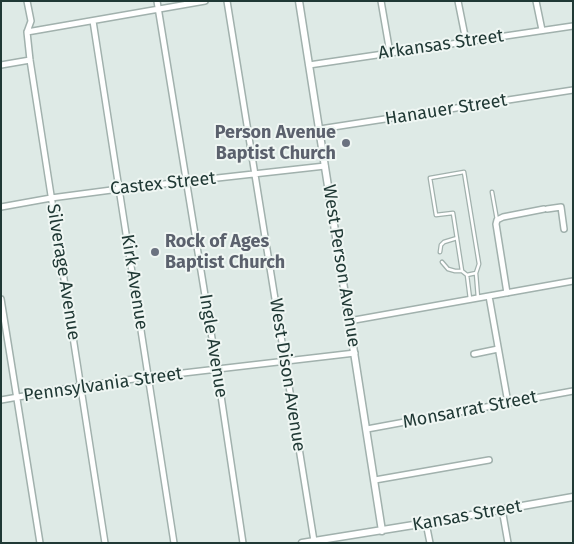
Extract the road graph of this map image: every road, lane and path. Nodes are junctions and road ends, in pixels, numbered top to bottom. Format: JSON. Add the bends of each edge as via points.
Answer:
{"nodes":[{"id":1,"x":27,"y":1,"type":"edge"},
{"id":2,"x":157,"y":1,"type":"edge"},
{"id":3,"x":204,"y":1,"type":"edge"},
{"id":4,"x":227,"y":1,"type":"edge"},
{"id":5,"x":299,"y":1,"type":"edge"},
{"id":6,"x":381,"y":1,"type":"edge"},
{"id":7,"x":458,"y":1,"type":"edge"},
{"id":8,"x":536,"y":1,"type":"edge"},
{"id":9,"x":158,"y":9,"type":"junction"},
{"id":10,"x":93,"y":21,"type":"junction"},
{"id":11,"x":573,"y":26,"type":"edge"},
{"id":12,"x":542,"y":30,"type":"junction"},
{"id":13,"x":28,"y":32,"type":"junction"},
{"id":14,"x":466,"y":41,"type":"junction"},
{"id":15,"x":390,"y":52,"type":"junction"},
{"id":16,"x":30,"y":60,"type":"junction"},
{"id":17,"x":1,"y":65,"type":"edge"},
{"id":18,"x":308,"y":65,"type":"junction"},
{"id":19,"x":573,"y":90,"type":"edge"},
{"id":20,"x":320,"y":129,"type":"junction"},
{"id":21,"x":325,"y":166,"type":"junction"},
{"id":22,"x":255,"y":174,"type":"junction"},
{"id":23,"x":187,"y":181,"type":"junction"},
{"id":24,"x":119,"y":189,"type":"junction"},
{"id":25,"x":492,"y":192,"type":"dead end"},
{"id":26,"x":51,"y":198,"type":"junction"},
{"id":27,"x":1,"y":207,"type":"edge"},
{"id":28,"x":497,"y":220,"type":"junction"},
{"id":29,"x":564,"y":229,"type":"dead end"},
{"id":30,"x":457,"y":238,"type":"junction"},
{"id":31,"x":440,"y":252,"type":"dead end"},
{"id":32,"x":442,"y":262,"type":"dead end"},
{"id":33,"x":462,"y":271,"type":"junction"},
{"id":34,"x":476,"y":273,"type":"junction"},
{"id":35,"x":467,"y":275,"type":"junction"},
{"id":36,"x":573,"y":281,"type":"edge"},
{"id":37,"x":507,"y":293,"type":"junction"},
{"id":38,"x":489,"y":296,"type":"junction"},
{"id":39,"x":478,"y":298,"type":"junction"},
{"id":40,"x":1,"y":299,"type":"edge"},
{"id":41,"x":470,"y":299,"type":"junction"},
{"id":42,"x":350,"y":321,"type":"junction"},
{"id":43,"x":498,"y":349,"type":"junction"},
{"id":44,"x":355,"y":353,"type":"junction"},
{"id":45,"x":474,"y":354,"type":"dead end"},
{"id":46,"x":285,"y":362,"type":"junction"},
{"id":47,"x":217,"y":369,"type":"junction"},
{"id":48,"x":149,"y":377,"type":"junction"},
{"id":49,"x":81,"y":386,"type":"junction"},
{"id":50,"x":573,"y":391,"type":"edge"},
{"id":51,"x":17,"y":397,"type":"junction"},
{"id":52,"x":1,"y":400,"type":"edge"},
{"id":53,"x":508,"y":403,"type":"junction"},
{"id":54,"x":367,"y":429,"type":"junction"},
{"id":55,"x":489,"y":460,"type":"dead end"},
{"id":56,"x":375,"y":480,"type":"junction"},
{"id":57,"x":573,"y":497,"type":"edge"},
{"id":58,"x":502,"y":509,"type":"junction"},
{"id":59,"x":426,"y":523,"type":"junction"},
{"id":60,"x":382,"y":531,"type":"junction"},
{"id":61,"x":314,"y":541,"type":"junction"},
{"id":62,"x":40,"y":543,"type":"edge"},
{"id":63,"x":105,"y":543,"type":"edge"},
{"id":64,"x":174,"y":543,"type":"edge"},
{"id":65,"x":243,"y":543,"type":"edge"},
{"id":66,"x":302,"y":543,"type":"edge"},
{"id":67,"x":430,"y":543,"type":"edge"},
{"id":68,"x":508,"y":543,"type":"edge"}],
"edges":[{"from":1,"to":13,"type":"street","name":"Silverage Avenue","via":[[31,21]]},
{"from":2,"to":9,"type":"street","name":"Ingle Avenue"},
{"from":3,"to":9,"type":"street"},
{"from":4,"to":22,"type":"street","name":"West Dison Avenue"},
{"from":5,"to":18,"type":"street","name":"West Person Avenue"},
{"from":6,"to":15,"type":"street"},
{"from":7,"to":14,"type":"street"},
{"from":8,"to":12,"type":"street"},
{"from":9,"to":10,"type":"street"},
{"from":9,"to":23,"type":"street","name":"Ingle Avenue"},
{"from":10,"to":13,"type":"street"},
{"from":10,"to":24,"type":"street","name":"Kirk Avenue"},
{"from":11,"to":12,"type":"street","name":"Arkansas Street"},
{"from":12,"to":14,"type":"street","name":"Arkansas Street"},
{"from":13,"to":16,"type":"street","name":"Silverage Avenue"},
{"from":14,"to":15,"type":"street","name":"Arkansas Street"},
{"from":15,"to":18,"type":"street","name":"Arkansas Street"},
{"from":16,"to":17,"type":"street"},
{"from":16,"to":26,"type":"street","name":"Silverage Avenue"},
{"from":18,"to":20,"type":"street","name":"West Person Avenue"},
{"from":19,"to":20,"type":"street","name":"Hanauer Street"},
{"from":20,"to":21,"type":"street","name":"West Person Avenue"},
{"from":21,"to":22,"type":"street","name":"Castex Street"},
{"from":21,"to":42,"type":"street","name":"West Person Avenue"},
{"from":22,"to":23,"type":"street","name":"Castex Street"},
{"from":22,"to":46,"type":"street","name":"West Dison Avenue"},
{"from":23,"to":24,"type":"street","name":"Castex Street"},
{"from":23,"to":47,"type":"street","name":"Ingle Avenue"},
{"from":24,"to":26,"type":"street","name":"Castex Street"},
{"from":24,"to":48,"type":"street","name":"Kirk Avenue"},
{"from":25,"to":28,"type":"lane"},
{"from":26,"to":27,"type":"street","name":"Castex Street"},
{"from":26,"to":49,"type":"street","name":"Silverage Avenue"},
{"from":28,"to":29,"type":"street","via":[[561,206]]},
{"from":28,"to":37,"type":"street"},
{"from":30,"to":31,"type":"lane","via":[[444,242]]},
{"from":30,"to":33,"type":"lane"},
{"from":30,"to":34,"type":"lane","via":[[453,213],[436,215],[430,178],[464,172],[479,264]]},
{"from":32,"to":33,"type":"lane","via":[[448,269]]},
{"from":33,"to":35,"type":"lane"},
{"from":34,"to":35,"type":"lane"},
{"from":34,"to":39,"type":"lane"},
{"from":35,"to":41,"type":"lane"},
{"from":36,"to":37,"type":"street"},
{"from":37,"to":38,"type":"street"},
{"from":38,"to":39,"type":"street"},
{"from":38,"to":43,"type":"street"},
{"from":39,"to":41,"type":"street"},
{"from":40,"to":51,"type":"street"},
{"from":41,"to":42,"type":"street"},
{"from":42,"to":44,"type":"street","name":"West Person Avenue"},
{"from":43,"to":45,"type":"street"},
{"from":43,"to":53,"type":"street"},
{"from":44,"to":46,"type":"street","name":"Pennsylvania Street"},
{"from":44,"to":54,"type":"street","name":"West Person Avenue"},
{"from":46,"to":47,"type":"street","name":"Pennsylvania Street"},
{"from":46,"to":61,"type":"street","name":"West Dison Avenue"},
{"from":47,"to":48,"type":"street","name":"Pennsylvania Street"},
{"from":47,"to":65,"type":"street","name":"Ingle Avenue"},
{"from":48,"to":49,"type":"street","name":"Pennsylvania Street"},
{"from":48,"to":64,"type":"street","name":"Kirk Avenue"},
{"from":49,"to":51,"type":"street","name":"Pennsylvania Street"},
{"from":49,"to":63,"type":"street","name":"Silverage Avenue"},
{"from":50,"to":53,"type":"street","name":"Monsarrat Street"},
{"from":51,"to":52,"type":"street","name":"Pennsylvania Street"},
{"from":51,"to":62,"type":"street"},
{"from":53,"to":54,"type":"street","name":"Monsarrat Street"},
{"from":54,"to":56,"type":"street","name":"West Person Avenue"},
{"from":55,"to":56,"type":"street"},
{"from":56,"to":60,"type":"street","name":"West Person Avenue"},
{"from":57,"to":58,"type":"street","name":"Kansas Street"},
{"from":58,"to":59,"type":"street","name":"Kansas Street"},
{"from":58,"to":68,"type":"street"},
{"from":59,"to":60,"type":"street","name":"Kansas Street"},
{"from":59,"to":67,"type":"street"},
{"from":60,"to":61,"type":"street","name":"Kansas Street"},
{"from":61,"to":66,"type":"street","name":"Kansas Street"}]}
